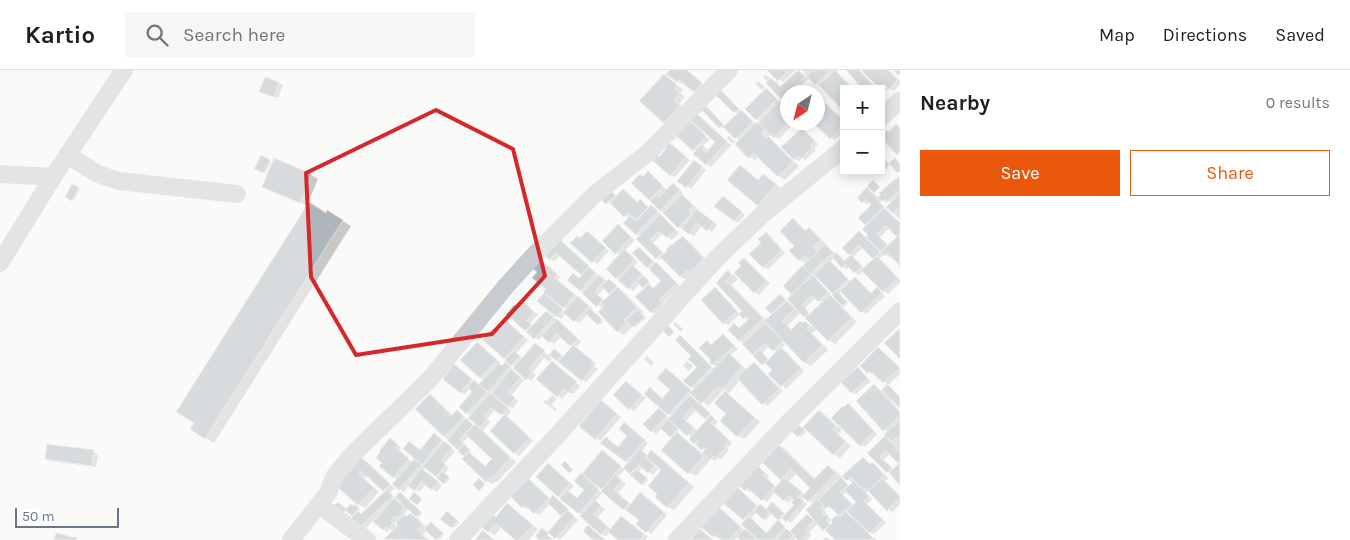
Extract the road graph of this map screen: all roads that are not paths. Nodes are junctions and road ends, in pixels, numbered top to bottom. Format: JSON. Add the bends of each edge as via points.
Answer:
{"nodes":[{"id":1,"x":124,"y":70,"type":"edge"},
{"id":2,"x":729,"y":70,"type":"edge"},
{"id":3,"x":900,"y":102,"type":"edge"},
{"id":4,"x":885,"y":114,"type":"edge"},
{"id":5,"x":840,"y":151,"type":"edge"},
{"id":6,"x":67,"y":155,"type":"junction"},
{"id":7,"x":0,"y":174,"type":"edge"},
{"id":8,"x":52,"y":177,"type":"junction"},
{"id":9,"x":237,"y":194,"type":"dead end"},
{"id":10,"x":0,"y":263,"type":"edge"},
{"id":11,"x":900,"y":311,"type":"edge"},
{"id":12,"x":319,"y":505,"type":"junction"},
{"id":13,"x":292,"y":540,"type":"edge"},
{"id":14,"x":366,"y":540,"type":"edge"},
{"id":15,"x":458,"y":540,"type":"edge"},
{"id":16,"x":677,"y":540,"type":"edge"}],
"edges":[{"from":1,"to":6,"type":"street"},
{"from":2,"to":12,"type":"street","via":[[649,152],[596,194],[537,252],[430,379],[351,456],[334,477]]},
{"from":3,"to":4,"type":"street"},
{"from":5,"to":15,"type":"street","via":[[763,214],[718,257]]},
{"from":6,"to":8,"type":"street"},
{"from":6,"to":9,"type":"street","via":[[98,174],[119,181]]},
{"from":7,"to":8,"type":"street"},
{"from":8,"to":10,"type":"street"},
{"from":11,"to":16,"type":"street"},
{"from":12,"to":13,"type":"street"},
{"from":12,"to":14,"type":"street"}]}
